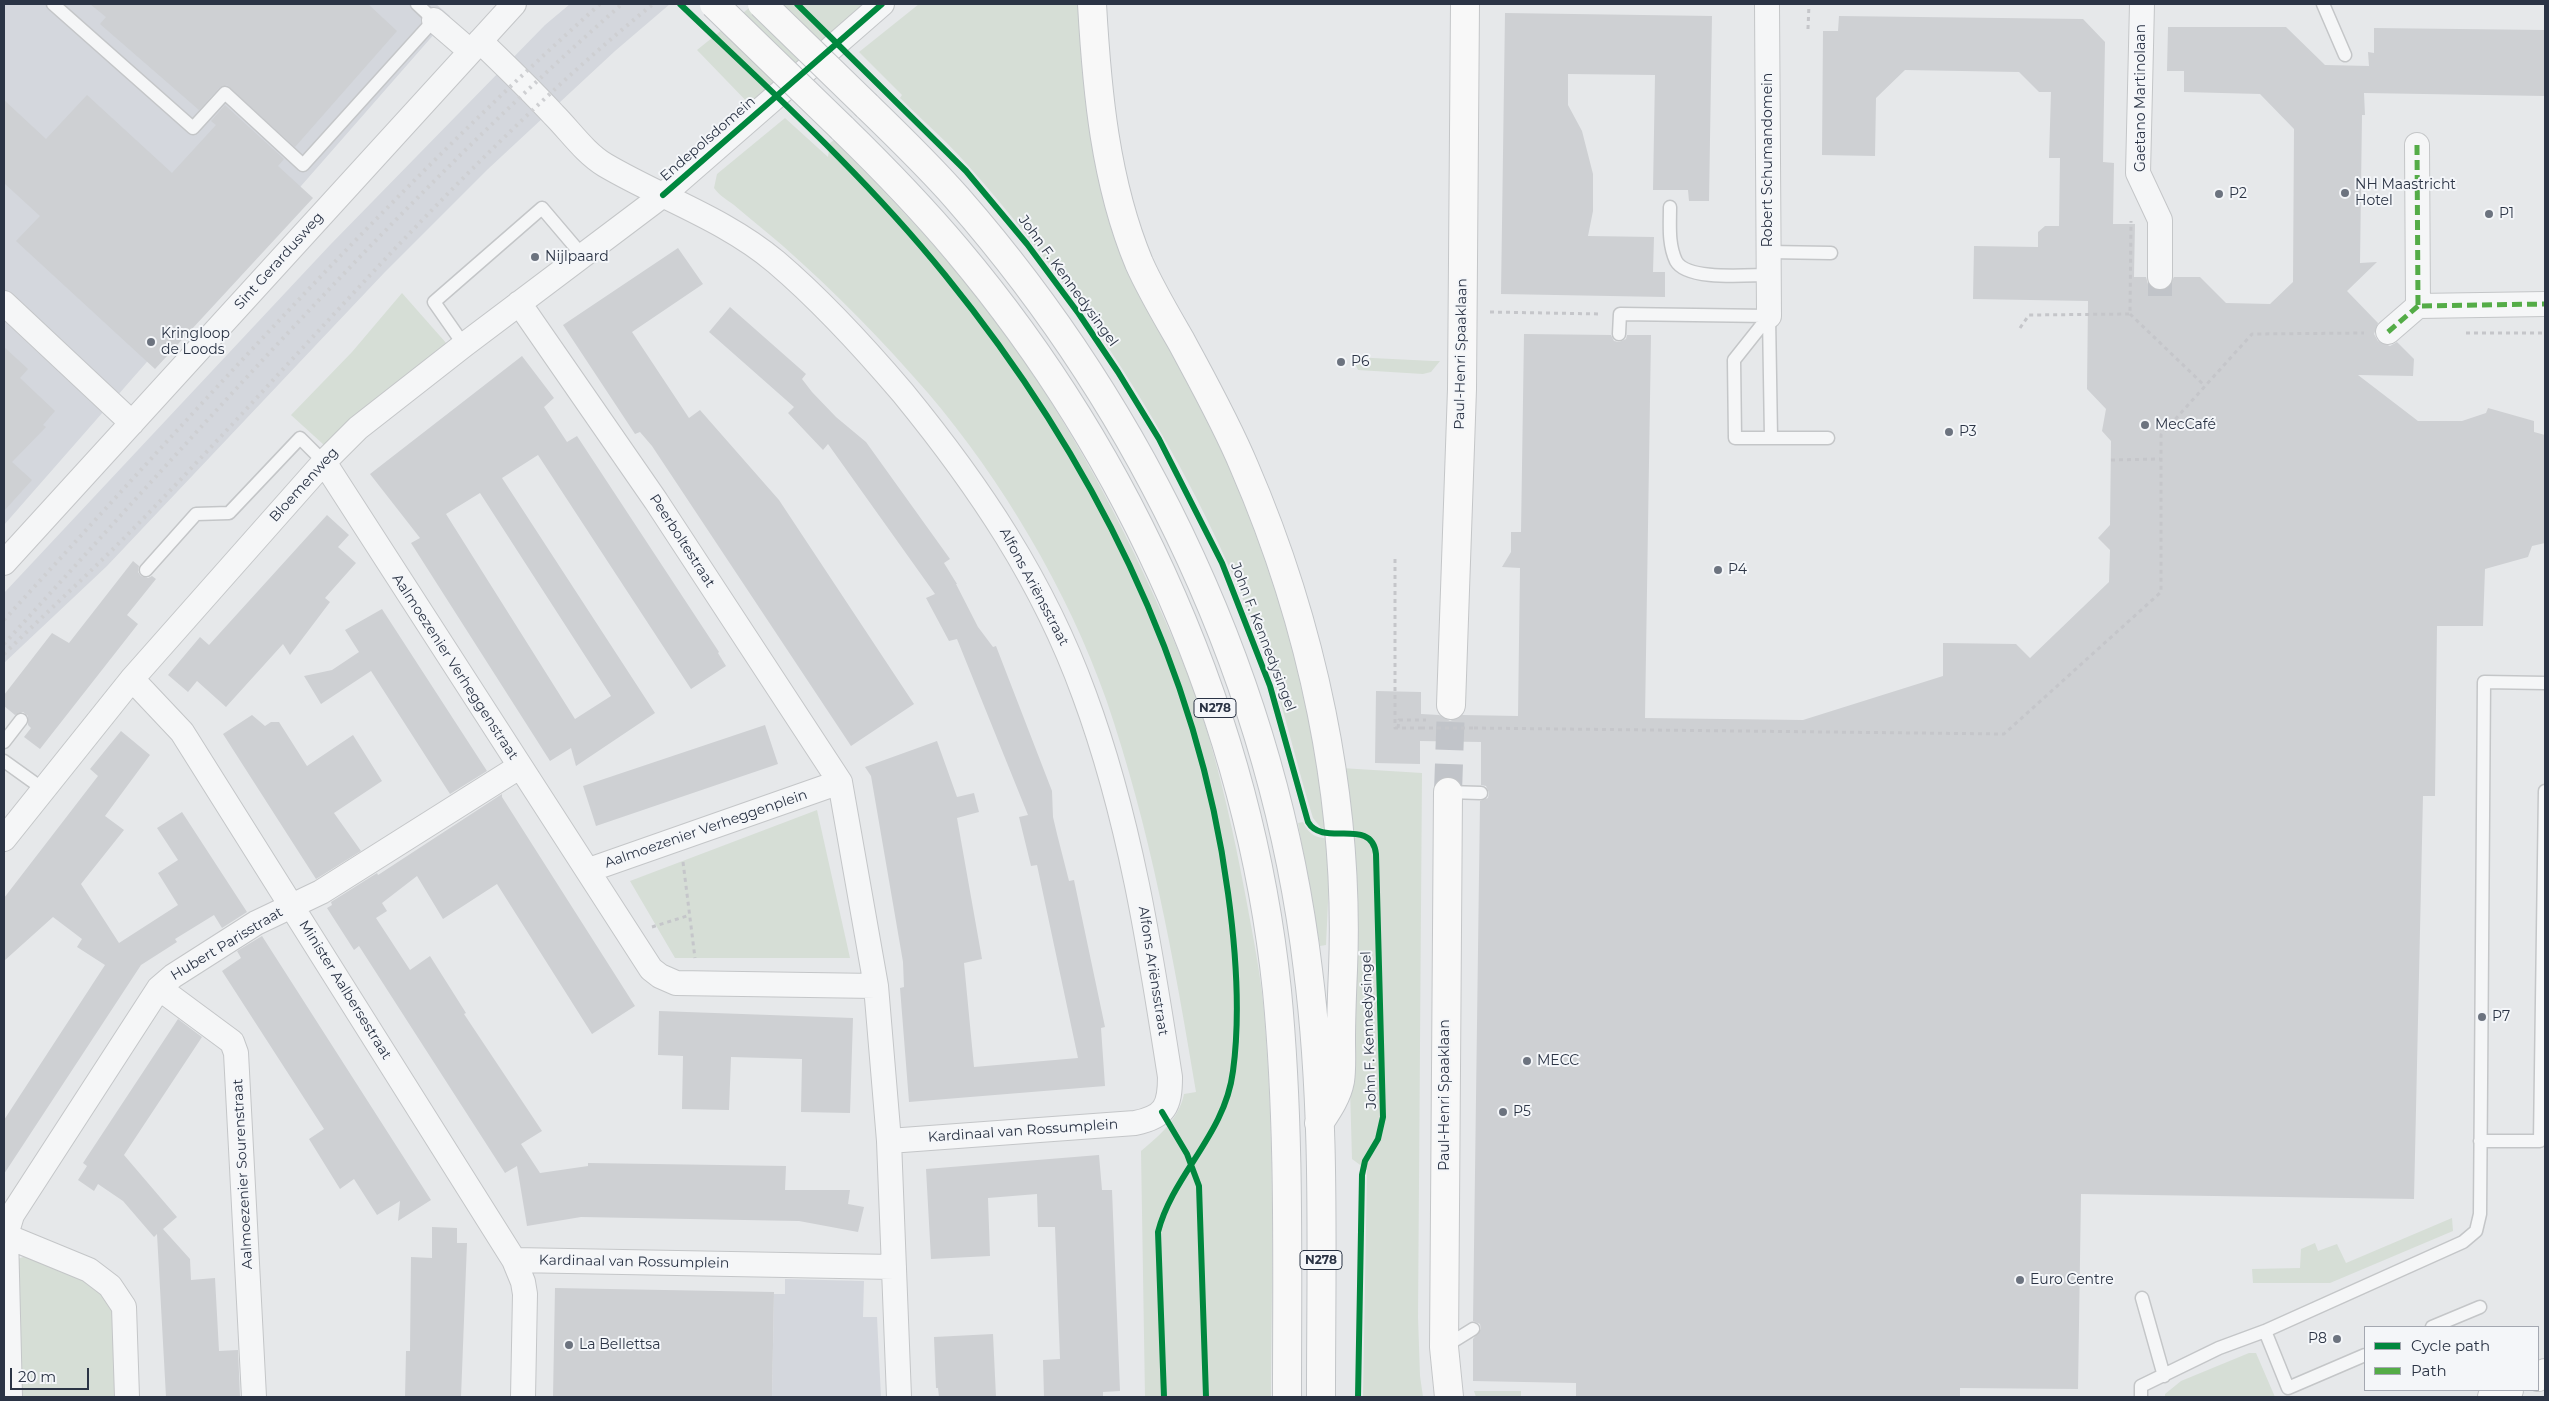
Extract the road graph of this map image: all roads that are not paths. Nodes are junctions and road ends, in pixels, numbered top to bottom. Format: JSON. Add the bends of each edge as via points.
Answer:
{"nodes":[{"id":1,"x":53,"y":4,"type":"edge"},
{"id":2,"x":417,"y":4,"type":"edge"},
{"id":3,"x":514,"y":4,"type":"edge"},
{"id":4,"x":714,"y":4,"type":"edge"},
{"id":5,"x":762,"y":4,"type":"edge"},
{"id":6,"x":882,"y":4,"type":"edge"},
{"id":7,"x":1092,"y":4,"type":"edge"},
{"id":8,"x":1465,"y":4,"type":"edge"},
{"id":9,"x":1767,"y":4,"type":"edge"},
{"id":10,"x":2142,"y":4,"type":"edge"},
{"id":11,"x":2323,"y":4,"type":"edge"},
{"id":12,"x":434,"y":20,"type":"junction"},
{"id":13,"x":475,"y":46,"type":"junction"},
{"id":14,"x":2345,"y":55,"type":"dead end"},
{"id":15,"x":2417,"y":145,"type":"dead end"},
{"id":16,"x":663,"y":195,"type":"junction"},
{"id":17,"x":1670,"y":208,"type":"dead end"},
{"id":18,"x":1831,"y":253,"type":"dead end"},
{"id":19,"x":582,"y":256,"type":"junction"},
{"id":20,"x":1768,"y":264,"type":"junction"},
{"id":21,"x":2160,"y":277,"type":"tunnel mouth"},
{"id":22,"x":4,"y":303,"type":"edge"},
{"id":23,"x":519,"y":303,"type":"junction"},
{"id":24,"x":2545,"y":304,"type":"edge"},
{"id":25,"x":2418,"y":306,"type":"junction"},
{"id":26,"x":1769,"y":316,"type":"junction"},
{"id":27,"x":2388,"y":332,"type":"road end"},
{"id":28,"x":1619,"y":334,"type":"dead end"},
{"id":29,"x":464,"y":345,"type":"junction"},
{"id":30,"x":132,"y":423,"type":"junction"},
{"id":31,"x":1771,"y":438,"type":"junction"},
{"id":32,"x":1828,"y":438,"type":"dead end"},
{"id":33,"x":324,"y":462,"type":"junction"},
{"id":34,"x":4,"y":563,"type":"edge"},
{"id":35,"x":146,"y":570,"type":"dead end"},
{"id":36,"x":132,"y":679,"type":"junction"},
{"id":37,"x":2545,"y":683,"type":"edge"},
{"id":38,"x":1451,"y":705,"type":"tunnel mouth"},
{"id":39,"x":21,"y":720,"type":"dead end"},
{"id":40,"x":4,"y":742,"type":"edge"},
{"id":41,"x":4,"y":761,"type":"edge"},
{"id":42,"x":519,"y":766,"type":"junction"},
{"id":43,"x":840,"y":782,"type":"junction"},
{"id":44,"x":43,"y":789,"type":"junction"},
{"id":45,"x":2545,"y":791,"type":"edge"},
{"id":46,"x":1448,"y":792,"type":"joint"},
{"id":47,"x":1480,"y":793,"type":"dead end"},
{"id":48,"x":4,"y":839,"type":"edge"},
{"id":49,"x":589,"y":870,"type":"junction"},
{"id":50,"x":292,"y":905,"type":"junction"},
{"id":51,"x":876,"y":986,"type":"junction"},
{"id":52,"x":159,"y":988,"type":"junction"},
{"id":53,"x":1162,"y":1112,"type":"joint"},
{"id":54,"x":1319,"y":1124,"type":"junction"},
{"id":55,"x":888,"y":1141,"type":"junction"},
{"id":56,"x":2480,"y":1141,"type":"junction"},
{"id":57,"x":5,"y":1235,"type":"edge"},
{"id":58,"x":514,"y":1260,"type":"junction"},
{"id":59,"x":894,"y":1268,"type":"junction"},
{"id":60,"x":2142,"y":1298,"type":"dead end"},
{"id":61,"x":2480,"y":1307,"type":"dead end"},
{"id":62,"x":2434,"y":1326,"type":"edge"},
{"id":63,"x":1473,"y":1328,"type":"dead end"},
{"id":64,"x":2265,"y":1331,"type":"junction"},
{"id":65,"x":1444,"y":1348,"type":"junction"},
{"id":66,"x":2364,"y":1355,"type":"edge"},
{"id":67,"x":2164,"y":1376,"type":"junction"},
{"id":68,"x":2507,"y":1391,"type":"edge"},
{"id":69,"x":10,"y":1397,"type":"edge"},
{"id":70,"x":127,"y":1397,"type":"edge"},
{"id":71,"x":254,"y":1397,"type":"edge"},
{"id":72,"x":522,"y":1397,"type":"edge"},
{"id":73,"x":898,"y":1397,"type":"edge"},
{"id":74,"x":1287,"y":1397,"type":"edge"},
{"id":75,"x":1321,"y":1397,"type":"edge"},
{"id":76,"x":1449,"y":1397,"type":"edge"},
{"id":77,"x":2141,"y":1397,"type":"edge"},
{"id":78,"x":2492,"y":1397,"type":"edge"}],
"edges":[{"from":1,"to":12,"type":"lane","via":[[193,128],[225,93],[303,165]]},
{"from":2,"to":12,"type":"lane"},
{"from":3,"to":13,"type":"street","name":"Sint Gerardusweg"},
{"from":4,"to":74,"type":"main road","number":"N278","bridge":true,"via":[[842,128],[958,250],[1062,393],[1110,472],[1175,604],[1214,708],[1238,786],[1259,876],[1277,990],[1285,1150]]},
{"from":5,"to":54,"type":"main road","number":"N278","bridge":true,"via":[[957,197],[1027,285],[1112,411],[1177,527],[1238,673],[1264,755],[1290,857],[1312,1000]]},
{"from":6,"to":16,"type":"street","name":"Endepolsdomein"},
{"from":7,"to":54,"type":"main road","via":[[1094,54],[1104,130],[1122,214],[1140,264],[1206,387],[1259,503],[1298,614],[1327,745],[1344,884],[1344,951],[1340,1081]]},
{"from":8,"to":38,"type":"main road","name":"Paul-Henri Spaaklaan","via":[[1462,389]]},
{"from":9,"to":20,"type":"street","name":"Robert Schumandomein"},
{"from":10,"to":21,"type":"street","name":"Gaetano Martinolaan","via":[[2138,173],[2160,220]]},
{"from":11,"to":14,"type":"lane"},
{"from":12,"to":13,"type":"street","name":"Alfons Ariënsstraat"},
{"from":13,"to":16,"type":"street","name":"Alfons Ariënsstraat","via":[[597,159]]},
{"from":13,"to":30,"type":"street","name":"Sint Gerardusweg"},
{"from":15,"to":25,"type":"street"},
{"from":16,"to":19,"type":"street","name":"Bloemenweg"},
{"from":16,"to":53,"type":"street","name":"Alfons Ariënsstraat","via":[[715,220],[772,259],[861,342],[973,482],[1034,582],[1064,642],[1085,696],[1105,756],[1134,867],[1170,1077],[1169,1098]]},
{"from":17,"to":20,"type":"lane","via":[[1673,252],[1677,263],[1688,272],[1704,274]]},
{"from":18,"to":20,"type":"lane"},
{"from":19,"to":23,"type":"street","name":"Bloemenweg"},
{"from":19,"to":29,"type":"lane","via":[[542,208],[434,302]]},
{"from":20,"to":26,"type":"street","name":"Robert Schumandomein"},
{"from":22,"to":30,"type":"street"},
{"from":23,"to":29,"type":"street","name":"Bloemenweg"},
{"from":23,"to":43,"type":"street","name":"Peerboltestraat","via":[[656,500]]},
{"from":24,"to":25,"type":"street"},
{"from":25,"to":27,"type":"street"},
{"from":26,"to":28,"type":"lane","via":[[1620,314]]},
{"from":26,"to":31,"type":"lane"},
{"from":26,"to":31,"type":"lane","via":[[1734,360],[1735,438]]},
{"from":29,"to":33,"type":"street","name":"Bloemenweg","via":[[358,428]]},
{"from":30,"to":34,"type":"street","name":"Sint Gerardusweg"},
{"from":31,"to":32,"type":"lane"},
{"from":33,"to":35,"type":"lane","via":[[300,438],[229,513],[196,514]]},
{"from":33,"to":36,"type":"street","name":"Bloemenweg"},
{"from":33,"to":42,"type":"street","name":"Aalmoezenier Verheggenstraat"},
{"from":36,"to":44,"type":"street","name":"Bloemenweg"},
{"from":36,"to":50,"type":"street","name":"Minister Aalbersestraat","via":[[182,732]]},
{"from":37,"to":56,"type":"lane","via":[[2484,682]]},
{"from":39,"to":40,"type":"lane"},
{"from":41,"to":44,"type":"lane"},
{"from":42,"to":49,"type":"street","name":"Aalmoezenier Verheggenstraat"},
{"from":42,"to":50,"type":"street","name":"Hubert Parisstraat","via":[[321,892]]},
{"from":43,"to":49,"type":"street","name":"Aalmoezenier Verheggenplein"},
{"from":43,"to":51,"type":"street"},
{"from":44,"to":48,"type":"street","name":"Bloemenweg"},
{"from":45,"to":56,"type":"lane","via":[[2540,1141]]},
{"from":46,"to":47,"type":"lane"},
{"from":46,"to":65,"type":"main road","name":"Paul-Henri Spaaklaan"},
{"from":49,"to":51,"type":"street","name":"Aalmoezenier Verheggenplein","via":[[651,969],[676,983]]},
{"from":50,"to":52,"type":"street","name":"Hubert Parisstraat","via":[[256,923]]},
{"from":50,"to":58,"type":"street","name":"Minister Aalbersestraat"},
{"from":51,"to":55,"type":"street"},
{"from":52,"to":57,"type":"street","name":"Hubert Parisstraat","via":[[16,1208]]},
{"from":52,"to":71,"type":"street","name":"Aalmoezenier Sourenstraat","via":[[232,1042],[236,1053]]},
{"from":53,"to":55,"type":"street","name":"Kardinaal van Rossumplein","via":[[1149,1120],[1135,1123]]},
{"from":54,"to":75,"type":"main road","number":"N278"},
{"from":55,"to":59,"type":"street"},
{"from":56,"to":64,"type":"lane","via":[[2480,1214],[2476,1231],[2463,1242]]},
{"from":57,"to":69,"type":"street"},
{"from":57,"to":70,"type":"street","via":[[89,1270],[114,1290],[124,1307]]},
{"from":58,"to":59,"type":"street","name":"Kardinaal van Rossumplein"},
{"from":58,"to":72,"type":"street","name":"Kardinaal van Rossumplein","via":[[525,1294]]},
{"from":59,"to":73,"type":"street"},
{"from":60,"to":67,"type":"lane"},
{"from":61,"to":62,"type":"lane"},
{"from":63,"to":65,"type":"lane"},
{"from":64,"to":66,"type":"lane","via":[[2288,1388]]},
{"from":64,"to":67,"type":"lane","via":[[2219,1348]]},
{"from":65,"to":76,"type":"main road","name":"Paul-Henri Spaaklaan"},
{"from":67,"to":77,"type":"lane","via":[[2141,1386]]},
{"from":68,"to":78,"type":"main road"}]}
